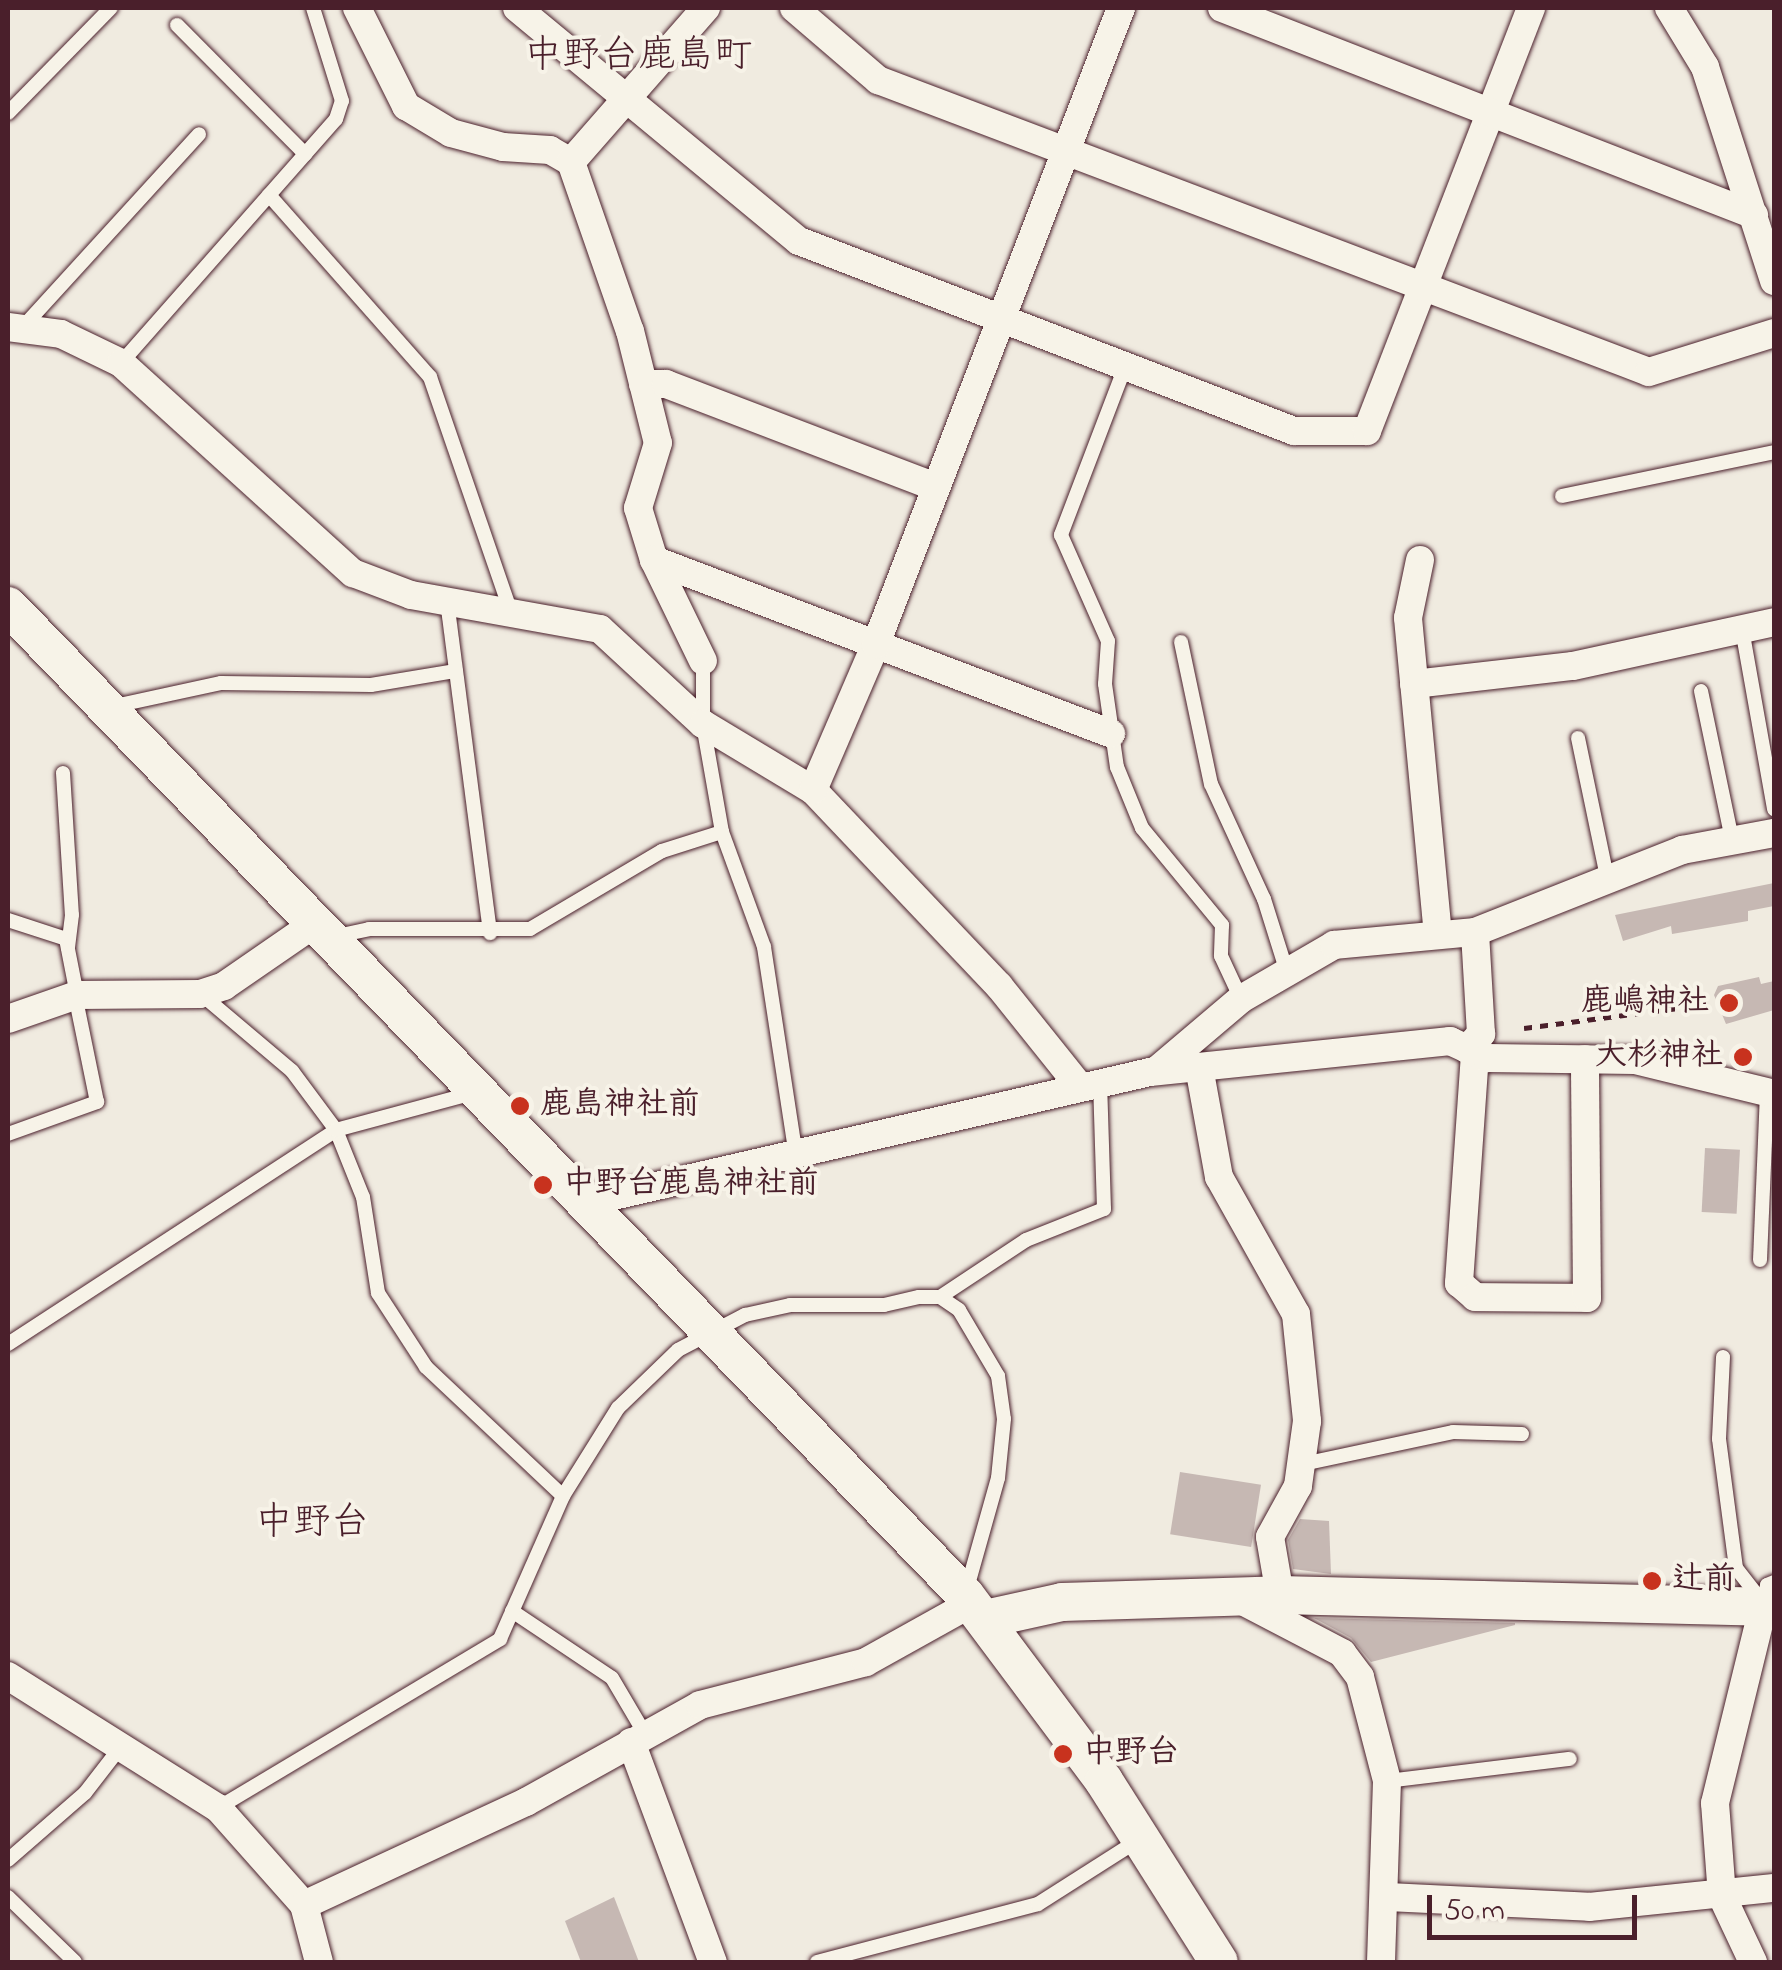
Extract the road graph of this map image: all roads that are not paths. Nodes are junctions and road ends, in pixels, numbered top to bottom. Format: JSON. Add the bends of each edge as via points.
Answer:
{"nodes":[{"id":1,"x":111,"y":8,"type":"edge"},
{"id":2,"x":313,"y":8,"type":"edge"},
{"id":3,"x":356,"y":8,"type":"edge"},
{"id":4,"x":517,"y":8,"type":"edge"},
{"id":5,"x":706,"y":8,"type":"edge"},
{"id":6,"x":794,"y":8,"type":"edge"},
{"id":7,"x":1120,"y":8,"type":"edge"},
{"id":8,"x":1222,"y":8,"type":"edge"},
{"id":9,"x":1531,"y":8,"type":"edge"},
{"id":10,"x":1669,"y":8,"type":"edge"},
{"id":11,"x":176,"y":25,"type":"dead end"},
{"id":12,"x":628,"y":98,"type":"junction"},
{"id":13,"x":1491,"y":112,"type":"junction"},
{"id":14,"x":8,"y":113,"type":"edge"},
{"id":15,"x":199,"y":134,"type":"dead end"},
{"id":16,"x":1065,"y":149,"type":"junction"},
{"id":17,"x":305,"y":154,"type":"junction"},
{"id":18,"x":572,"y":162,"type":"junction"},
{"id":19,"x":269,"y":195,"type":"junction"},
{"id":20,"x":1754,"y":215,"type":"junction"},
{"id":21,"x":1774,"y":281,"type":"edge"},
{"id":22,"x":1423,"y":288,"type":"junction"},
{"id":23,"x":1000,"y":318,"type":"junction"},
{"id":24,"x":15,"y":328,"type":"edge"},
{"id":25,"x":1774,"y":333,"type":"edge"},
{"id":26,"x":120,"y":363,"type":"junction"},
{"id":27,"x":1125,"y":366,"type":"junction"},
{"id":28,"x":643,"y":384,"type":"junction"},
{"id":29,"x":1774,"y":452,"type":"edge"},
{"id":30,"x":936,"y":487,"type":"junction"},
{"id":31,"x":1562,"y":496,"type":"dead end"},
{"id":32,"x":654,"y":560,"type":"junction"},
{"id":33,"x":1420,"y":560,"type":"dead end"},
{"id":34,"x":447,"y":600,"type":"junction"},
{"id":35,"x":8,"y":606,"type":"edge"},
{"id":36,"x":511,"y":613,"type":"junction"},
{"id":37,"x":1774,"y":622,"type":"edge"},
{"id":38,"x":1742,"y":629,"type":"junction"},
{"id":39,"x":1182,"y":642,"type":"dead end"},
{"id":40,"x":876,"y":644,"type":"junction"},
{"id":41,"x":703,"y":661,"type":"joint"},
{"id":42,"x":456,"y":672,"type":"junction"},
{"id":43,"x":1414,"y":684,"type":"junction"},
{"id":44,"x":1701,"y":691,"type":"dead end"},
{"id":45,"x":106,"y":708,"type":"junction"},
{"id":46,"x":703,"y":724,"type":"junction"},
{"id":47,"x":1111,"y":734,"type":"junction"},
{"id":48,"x":1578,"y":738,"type":"dead end"},
{"id":49,"x":63,"y":773,"type":"dead end"},
{"id":50,"x":813,"y":790,"type":"junction"},
{"id":51,"x":1774,"y":810,"type":"edge"},
{"id":52,"x":722,"y":832,"type":"junction"},
{"id":53,"x":1774,"y":833,"type":"edge"},
{"id":54,"x":1732,"y":840,"type":"junction"},
{"id":55,"x":1607,"y":877,"type":"junction"},
{"id":56,"x":8,"y":920,"type":"edge"},
{"id":57,"x":321,"y":931,"type":"junction"},
{"id":58,"x":1475,"y":932,"type":"junction"},
{"id":59,"x":490,"y":933,"type":"junction"},
{"id":60,"x":1438,"y":934,"type":"junction"},
{"id":61,"x":68,"y":948,"type":"junction"},
{"id":62,"x":1286,"y":969,"type":"junction"},
{"id":63,"x":200,"y":994,"type":"junction"},
{"id":64,"x":76,"y":995,"type":"junction"},
{"id":65,"x":1241,"y":999,"type":"junction"},
{"id":66,"x":8,"y":1018,"type":"edge"},
{"id":67,"x":1475,"y":1046,"type":"junction"},
{"id":68,"x":1585,"y":1059,"type":"junction"},
{"id":69,"x":1199,"y":1067,"type":"junction"},
{"id":70,"x":1156,"y":1071,"type":"junction"},
{"id":71,"x":1090,"y":1084,"type":"junction"},
{"id":72,"x":477,"y":1092,"type":"junction"},
{"id":73,"x":1771,"y":1093,"type":"edge"},
{"id":74,"x":336,"y":1130,"type":"junction"},
{"id":75,"x":8,"y":1134,"type":"edge"},
{"id":76,"x":796,"y":1154,"type":"junction"},
{"id":77,"x":583,"y":1204,"type":"junction"},
{"id":78,"x":1760,"y":1260,"type":"dead end"},
{"id":79,"x":940,"y":1297,"type":"junction"},
{"id":80,"x":709,"y":1328,"type":"junction"},
{"id":81,"x":8,"y":1344,"type":"edge"},
{"id":82,"x":1723,"y":1357,"type":"dead end"},
{"id":83,"x":1522,"y":1434,"type":"dead end"},
{"id":84,"x":1303,"y":1464,"type":"junction"},
{"id":85,"x":563,"y":1496,"type":"junction"},
{"id":86,"x":1280,"y":1595,"type":"junction"},
{"id":87,"x":1233,"y":1596,"type":"junction"},
{"id":88,"x":1771,"y":1598,"type":"edge"},
{"id":89,"x":974,"y":1606,"type":"junction"},
{"id":90,"x":512,"y":1611,"type":"junction"},
{"id":91,"x":8,"y":1676,"type":"edge"},
{"id":92,"x":638,"y":1738,"type":"junction"},
{"id":93,"x":118,"y":1749,"type":"junction"},
{"id":94,"x":1570,"y":1758,"type":"dead end"},
{"id":95,"x":1388,"y":1781,"type":"junction"},
{"id":96,"x":218,"y":1808,"type":"junction"},
{"id":97,"x":1141,"y":1839,"type":"junction"},
{"id":98,"x":8,"y":1860,"type":"edge"},
{"id":99,"x":1774,"y":1888,"type":"edge"},
{"id":100,"x":1722,"y":1896,"type":"junction"},
{"id":101,"x":8,"y":1897,"type":"edge"},
{"id":102,"x":1388,"y":1897,"type":"junction"},
{"id":103,"x":304,"y":1904,"type":"junction"},
{"id":104,"x":1211,"y":1961,"type":"edge"},
{"id":105,"x":75,"y":1962,"type":"edge"},
{"id":106,"x":318,"y":1962,"type":"edge"},
{"id":107,"x":714,"y":1962,"type":"edge"},
{"id":108,"x":817,"y":1962,"type":"edge"},
{"id":109,"x":1381,"y":1962,"type":"edge"},
{"id":110,"x":1753,"y":1962,"type":"edge"}],
"edges":[{"from":1,"to":14,"type":"lane"},
{"from":2,"to":17,"type":"lane","via":[[342,101],[336,119]]},
{"from":3,"to":18,"type":"street","via":[[406,106],[450,133],[550,150]]},
{"from":4,"to":12,"type":"street"},
{"from":5,"to":12,"type":"street"},
{"from":6,"to":16,"type":"street","via":[[878,80]]},
{"from":7,"to":16,"type":"street"},
{"from":8,"to":13,"type":"street"},
{"from":9,"to":13,"type":"street"},
{"from":10,"to":20,"type":"street","via":[[1706,67]]},
{"from":11,"to":17,"type":"lane"},
{"from":12,"to":18,"type":"street"},
{"from":12,"to":23,"type":"street","via":[[799,241]]},
{"from":13,"to":20,"type":"street"},
{"from":13,"to":22,"type":"street"},
{"from":15,"to":24,"type":"lane"},
{"from":16,"to":22,"type":"street"},
{"from":16,"to":23,"type":"street"},
{"from":17,"to":19,"type":"lane"},
{"from":18,"to":28,"type":"street"},
{"from":19,"to":26,"type":"lane"},
{"from":19,"to":36,"type":"lane","via":[[430,377]]},
{"from":20,"to":21,"type":"street"},
{"from":22,"to":25,"type":"street","via":[[1650,372]]},
{"from":22,"to":27,"type":"street","via":[[1367,431],[1294,431]]},
{"from":23,"to":27,"type":"street"},
{"from":23,"to":30,"type":"street"},
{"from":24,"to":26,"type":"street","via":[[61,334]]},
{"from":26,"to":34,"type":"street","via":[[353,573]]},
{"from":27,"to":47,"type":"lane","via":[[1062,534],[1108,641]]},
{"from":28,"to":30,"type":"street","via":[[666,384]]},
{"from":28,"to":32,"type":"street","via":[[658,443],[638,508]]},
{"from":29,"to":31,"type":"lane"},
{"from":30,"to":40,"type":"street"},
{"from":32,"to":40,"type":"street"},
{"from":32,"to":41,"type":"street"},
{"from":33,"to":43,"type":"street","via":[[1408,618]]},
{"from":34,"to":36,"type":"street"},
{"from":34,"to":42,"type":"lane"},
{"from":35,"to":45,"type":"street"},
{"from":36,"to":46,"type":"street","via":[[600,629]]},
{"from":37,"to":38,"type":"street"},
{"from":38,"to":43,"type":"street","via":[[1573,666]]},
{"from":38,"to":51,"type":"lane"},
{"from":39,"to":62,"type":"lane","via":[[1210,784],[1264,900]]},
{"from":40,"to":47,"type":"street"},
{"from":40,"to":50,"type":"street"},
{"from":41,"to":46,"type":"lane"},
{"from":42,"to":45,"type":"lane","via":[[371,685],[221,684]]},
{"from":42,"to":59,"type":"lane"},
{"from":43,"to":60,"type":"street"},
{"from":44,"to":54,"type":"lane"},
{"from":45,"to":57,"type":"street"},
{"from":46,"to":50,"type":"street"},
{"from":46,"to":52,"type":"lane"},
{"from":47,"to":65,"type":"lane","via":[[1142,828],[1222,925],[1221,956]]},
{"from":48,"to":55,"type":"lane"},
{"from":49,"to":61,"type":"lane"},
{"from":50,"to":71,"type":"street"},
{"from":52,"to":59,"type":"lane","via":[[662,851],[530,929]]},
{"from":52,"to":76,"type":"lane","via":[[768,962]]},
{"from":53,"to":54,"type":"street"},
{"from":54,"to":55,"type":"street"},
{"from":55,"to":58,"type":"street"},
{"from":56,"to":61,"type":"lane","via":[[66,939]]},
{"from":57,"to":59,"type":"lane"},
{"from":57,"to":63,"type":"street"},
{"from":57,"to":72,"type":"street"},
{"from":58,"to":60,"type":"street"},
{"from":58,"to":67,"type":"street"},
{"from":60,"to":62,"type":"street","via":[[1334,945]]},
{"from":61,"to":64,"type":"lane"},
{"from":62,"to":65,"type":"street"},
{"from":63,"to":64,"type":"street"},
{"from":63,"to":74,"type":"lane","via":[[292,1070]]},
{"from":64,"to":66,"type":"street"},
{"from":64,"to":75,"type":"lane","via":[[97,1102]]},
{"from":65,"to":70,"type":"street"},
{"from":67,"to":68,"type":"street"},
{"from":67,"to":68,"type":"street","via":[[1459,1283],[1475,1296],[1587,1298]]},
{"from":67,"to":69,"type":"street","via":[[1450,1041]]},
{"from":68,"to":73,"type":"street","via":[[1668,1066]]},
{"from":69,"to":70,"type":"street"},
{"from":69,"to":84,"type":"street","via":[[1219,1177],[1296,1314],[1307,1421]]},
{"from":70,"to":71,"type":"street"},
{"from":71,"to":76,"type":"street"},
{"from":71,"to":79,"type":"lane","via":[[1104,1209],[1026,1240]]},
{"from":72,"to":74,"type":"lane"},
{"from":72,"to":77,"type":"street"},
{"from":73,"to":78,"type":"lane"},
{"from":74,"to":81,"type":"lane"},
{"from":74,"to":85,"type":"lane","via":[[363,1197],[378,1293],[426,1367]]},
{"from":76,"to":77,"type":"street"},
{"from":77,"to":80,"type":"street"},
{"from":79,"to":80,"type":"lane","via":[[851,1308],[790,1305]]},
{"from":79,"to":89,"type":"lane","via":[[981,1340],[998,1376],[1004,1419]]},
{"from":80,"to":85,"type":"lane","via":[[618,1408]]},
{"from":80,"to":89,"type":"street"},
{"from":82,"to":88,"type":"lane","via":[[1719,1439],[1736,1568]]},
{"from":83,"to":84,"type":"lane","via":[[1453,1432]]},
{"from":84,"to":86,"type":"street","via":[[1270,1537]]},
{"from":85,"to":90,"type":"lane"},
{"from":86,"to":87,"type":"street"},
{"from":86,"to":88,"type":"street"},
{"from":87,"to":89,"type":"street"},
{"from":87,"to":95,"type":"street","via":[[1342,1653],[1360,1677]]},
{"from":88,"to":100,"type":"street","via":[[1715,1803]]},
{"from":89,"to":92,"type":"street","via":[[866,1662],[700,1705]]},
{"from":89,"to":97,"type":"street"},
{"from":90,"to":92,"type":"lane","via":[[612,1678]]},
{"from":90,"to":96,"type":"lane","via":[[500,1638],[482,1655],[325,1740]]},
{"from":91,"to":93,"type":"street"},
{"from":92,"to":103,"type":"street","via":[[526,1802]]},
{"from":92,"to":107,"type":"street"},
{"from":93,"to":96,"type":"street"},
{"from":93,"to":98,"type":"lane","via":[[85,1793]]},
{"from":94,"to":95,"type":"lane"},
{"from":95,"to":102,"type":"street"},
{"from":96,"to":103,"type":"street"},
{"from":97,"to":104,"type":"street"},
{"from":97,"to":108,"type":"lane","via":[[1038,1904]]},
{"from":99,"to":100,"type":"street"},
{"from":100,"to":102,"type":"street","via":[[1589,1907]]},
{"from":100,"to":110,"type":"street"},
{"from":101,"to":105,"type":"lane"},
{"from":102,"to":109,"type":"street"},
{"from":103,"to":106,"type":"street"}]}
